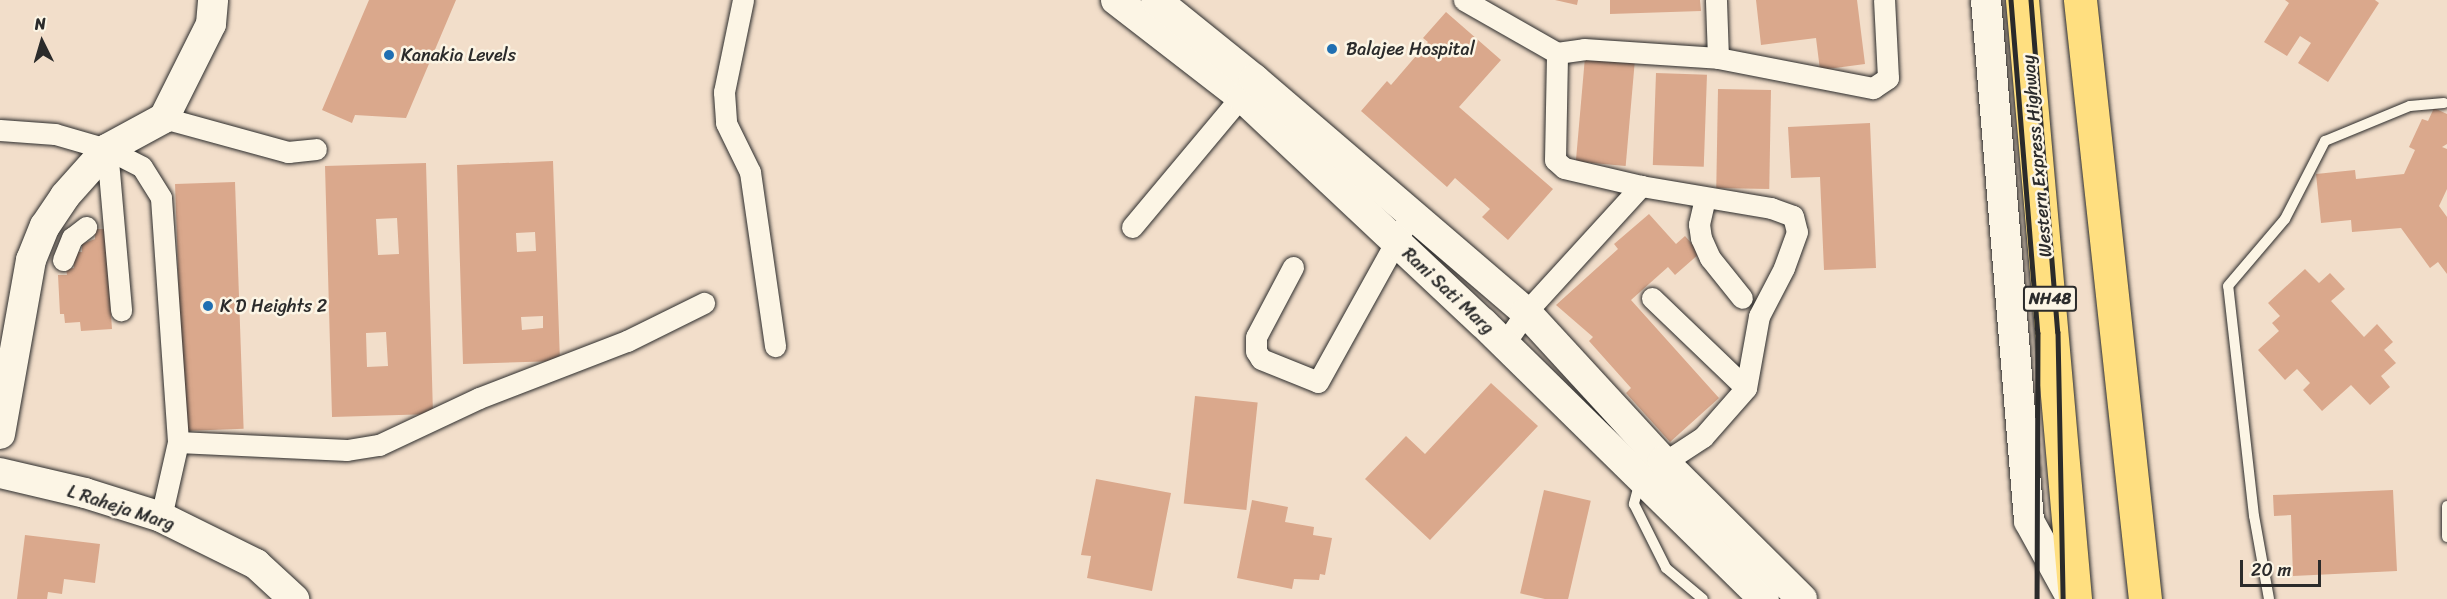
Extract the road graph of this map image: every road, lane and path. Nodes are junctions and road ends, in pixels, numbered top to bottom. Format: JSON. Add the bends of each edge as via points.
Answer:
{"nodes":[{"id":1,"x":213,"y":0,"type":"edge"},
{"id":2,"x":743,"y":0,"type":"edge"},
{"id":3,"x":1116,"y":0,"type":"edge"},
{"id":4,"x":1156,"y":0,"type":"edge"},
{"id":5,"x":1464,"y":0,"type":"edge"},
{"id":6,"x":1716,"y":0,"type":"edge"},
{"id":7,"x":1884,"y":0,"type":"edge"},
{"id":8,"x":1986,"y":0,"type":"edge"},
{"id":9,"x":2022,"y":0,"type":"edge"},
{"id":10,"x":2080,"y":0,"type":"edge"},
{"id":11,"x":1557,"y":53,"type":"junction"},
{"id":12,"x":1718,"y":58,"type":"junction"},
{"id":13,"x":1248,"y":88,"type":"junction"},
{"id":14,"x":2444,"y":103,"type":"dead end"},
{"id":15,"x":164,"y":118,"type":"junction"},
{"id":16,"x":0,"y":130,"type":"edge"},
{"id":17,"x":107,"y":149,"type":"junction"},
{"id":18,"x":316,"y":149,"type":"dead end"},
{"id":19,"x":1641,"y":186,"type":"junction"},
{"id":20,"x":1706,"y":198,"type":"junction"},
{"id":21,"x":1411,"y":214,"type":"junction"},
{"id":22,"x":86,"y":227,"type":"dead end"},
{"id":23,"x":1132,"y":227,"type":"dead end"},
{"id":24,"x":1396,"y":242,"type":"junction"},
{"id":25,"x":31,"y":260,"type":"junction"},
{"id":26,"x":1293,"y":267,"type":"dead end"},
{"id":27,"x":1652,"y":298,"type":"dead end"},
{"id":28,"x":1742,"y":298,"type":"dead end"},
{"id":29,"x":704,"y":303,"type":"dead end"},
{"id":30,"x":120,"y":310,"type":"dead end"},
{"id":31,"x":1526,"y":312,"type":"junction"},
{"id":32,"x":1504,"y":344,"type":"junction"},
{"id":33,"x":775,"y":346,"type":"dead end"},
{"id":34,"x":1746,"y":388,"type":"junction"},
{"id":35,"x":0,"y":434,"type":"edge"},
{"id":36,"x":178,"y":442,"type":"junction"},
{"id":37,"x":1663,"y":461,"type":"junction"},
{"id":38,"x":0,"y":473,"type":"edge"},
{"id":39,"x":1640,"y":481,"type":"junction"},
{"id":40,"x":2447,"y":506,"type":"edge"},
{"id":41,"x":161,"y":517,"type":"junction"},
{"id":42,"x":2447,"y":537,"type":"edge"},
{"id":43,"x":1744,"y":560,"type":"junction"},
{"id":44,"x":2145,"y":597,"type":"edge"},
{"id":45,"x":294,"y":599,"type":"edge"},
{"id":46,"x":1703,"y":599,"type":"edge"},
{"id":47,"x":1764,"y":599,"type":"edge"},
{"id":48,"x":1802,"y":599,"type":"edge"},
{"id":49,"x":2074,"y":599,"type":"edge"},
{"id":50,"x":2270,"y":599,"type":"edge"}],
"edges":[{"from":1,"to":15,"type":"street","via":[[211,24]]},
{"from":2,"to":33,"type":"street","via":[[724,92],[726,123],[750,172],[760,220]]},
{"from":3,"to":13,"type":"street","name":"Rani Sati Marg"},
{"from":4,"to":13,"type":"street","name":"Rani Sati Marg"},
{"from":5,"to":11,"type":"street"},
{"from":6,"to":12,"type":"street"},
{"from":7,"to":12,"type":"street","via":[[1888,78],[1873,88]]},
{"from":8,"to":49,"type":"street","via":[[2029,521]]},
{"from":9,"to":49,"type":"highway","name":"Western Express Highway","number":"NH48"},
{"from":10,"to":44,"type":"highway"},
{"from":11,"to":12,"type":"street","via":[[1584,49]]},
{"from":11,"to":19,"type":"street","via":[[1555,160],[1564,168]]},
{"from":13,"to":21,"type":"street","name":"Rani Sati Marg"},
{"from":13,"to":23,"type":"street"},
{"from":13,"to":24,"type":"street","name":"Rani Sati Marg"},
{"from":14,"to":50,"type":"lane","via":[[2410,106],[2325,141],[2285,219],[2228,286],[2254,516]]},
{"from":15,"to":17,"type":"street"},
{"from":15,"to":18,"type":"street","via":[[288,152]]},
{"from":16,"to":17,"type":"street","via":[[55,134]]},
{"from":17,"to":25,"type":"street","via":[[64,196],[45,226]]},
{"from":17,"to":30,"type":"street"},
{"from":17,"to":36,"type":"street","via":[[142,167],[161,198]]},
{"from":19,"to":20,"type":"street"},
{"from":19,"to":31,"type":"street"},
{"from":20,"to":28,"type":"street","via":[[1699,224],[1701,238],[1710,258]]},
{"from":20,"to":34,"type":"street","via":[[1793,216],[1797,232],[1759,316]]},
{"from":21,"to":24,"type":"street"},
{"from":21,"to":31,"type":"street","name":"Rani Sati Marg"},
{"from":22,"to":25,"type":"street","via":[[72,238],[65,260]]},
{"from":24,"to":26,"type":"street","via":[[1318,382],[1261,359],[1255,345]]},
{"from":24,"to":32,"type":"street","name":"Rani Sati Marg"},
{"from":25,"to":35,"type":"street"},
{"from":27,"to":34,"type":"street"},
{"from":29,"to":36,"type":"street","via":[[627,341],[479,398],[379,445],[347,450]]},
{"from":31,"to":32,"type":"street"},
{"from":31,"to":37,"type":"street","name":"Rani Sati Marg"},
{"from":32,"to":39,"type":"street","name":"Rani Sati Marg"},
{"from":34,"to":37,"type":"street","via":[[1703,437]]},
{"from":36,"to":41,"type":"street"},
{"from":37,"to":39,"type":"street"},
{"from":37,"to":43,"type":"street","name":"Rani Sati Marg"},
{"from":38,"to":41,"type":"street","name":"L Raheja Marg","via":[[85,493]]},
{"from":39,"to":43,"type":"street","name":"Rani Sati Marg"},
{"from":39,"to":46,"type":"lane","via":[[1634,504],[1666,568]]},
{"from":40,"to":42,"type":"lane"},
{"from":41,"to":45,"type":"street","name":"L Raheja Marg","via":[[256,564]]},
{"from":43,"to":47,"type":"street","name":"Rani Sati Marg"},
{"from":43,"to":48,"type":"street","name":"Rani Sati Marg"}]}
